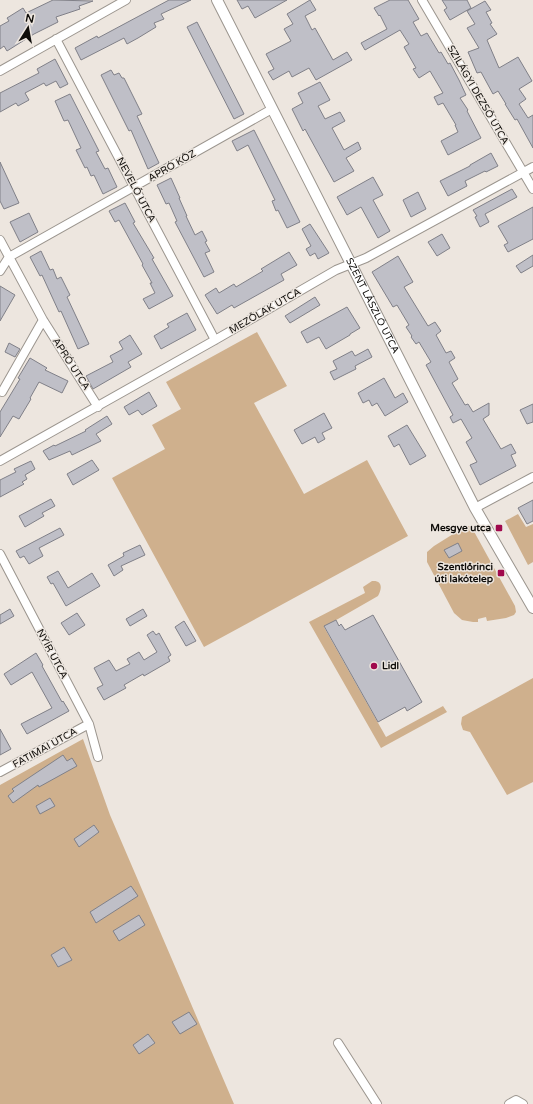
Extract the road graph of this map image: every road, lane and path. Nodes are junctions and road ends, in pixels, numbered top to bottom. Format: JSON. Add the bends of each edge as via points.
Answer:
{"nodes":[{"id":1,"x":126,"y":0,"type":"edge"},
{"id":2,"x":217,"y":0,"type":"edge"},
{"id":3,"x":422,"y":0,"type":"edge"},
{"id":4,"x":56,"y":39,"type":"junction"},
{"id":5,"x":0,"y":71,"type":"edge"},
{"id":6,"x":272,"y":110,"type":"junction"},
{"id":7,"x":533,"y":167,"type":"edge"},
{"id":8,"x":523,"y":173,"type":"junction"},
{"id":9,"x":134,"y":187,"type":"junction"},
{"id":10,"x":533,"y":190,"type":"edge"},
{"id":11,"x":0,"y":240,"type":"edge"},
{"id":12,"x":9,"y":257,"type":"junction"},
{"id":13,"x":352,"y":264,"type":"junction"},
{"id":14,"x":0,"y":271,"type":"edge"},
{"id":15,"x":43,"y":320,"type":"junction"},
{"id":16,"x":215,"y":340,"type":"junction"},
{"id":17,"x":2,"y":392,"type":"dead end"},
{"id":18,"x":98,"y":407,"type":"junction"},
{"id":19,"x":0,"y":462,"type":"edge"},
{"id":20,"x":533,"y":477,"type":"edge"},
{"id":21,"x":475,"y":508,"type":"junction"},
{"id":22,"x":0,"y":554,"type":"edge"},
{"id":23,"x":533,"y":608,"type":"edge"},
{"id":24,"x":89,"y":724,"type":"junction"},
{"id":25,"x":98,"y":756,"type":"dead end"},
{"id":26,"x":0,"y":772,"type":"edge"},
{"id":27,"x":338,"y":1043,"type":"dead end"},
{"id":28,"x":377,"y":1104,"type":"edge"}],
"edges":[{"from":1,"to":4,"type":"street"},
{"from":2,"to":6,"type":"street","name":"SZENT LÁSZLÓ UTCA"},
{"from":3,"to":8,"type":"street","name":"SZILÁGYI DEZSŐ UTCA"},
{"from":4,"to":5,"type":"street"},
{"from":4,"to":9,"type":"street","name":"NEVELŐ UTCA"},
{"from":6,"to":9,"type":"street","name":"APRÓ KÖZ"},
{"from":6,"to":13,"type":"street","name":"SZENT LÁSZLÓ UTCA"},
{"from":7,"to":8,"type":"street","name":"MEZŐLAK UTCA"},
{"from":8,"to":10,"type":"street","name":"SZILÁGYI DEZSŐ UTCA"},
{"from":8,"to":13,"type":"street","name":"MEZŐLAK UTCA"},
{"from":9,"to":12,"type":"street","name":"APRÓ KÖZ"},
{"from":9,"to":16,"type":"street","name":"NEVELŐ UTCA"},
{"from":11,"to":12,"type":"street","name":"APRÓ UTCA"},
{"from":12,"to":14,"type":"street"},
{"from":12,"to":15,"type":"street","name":"APRÓ UTCA"},
{"from":13,"to":16,"type":"street","name":"MEZŐLAK UTCA","via":[[336,270]]},
{"from":13,"to":21,"type":"street","name":"SZENT LÁSZLÓ UTCA"},
{"from":15,"to":17,"type":"street"},
{"from":15,"to":18,"type":"street","name":"APRÓ UTCA"},
{"from":16,"to":18,"type":"street","name":"MEZŐLAK UTCA"},
{"from":18,"to":19,"type":"street","name":"MEZŐLAK UTCA"},
{"from":20,"to":21,"type":"street"},
{"from":21,"to":23,"type":"street","name":"SZENT LÁSZLÓ UTCA"},
{"from":22,"to":24,"type":"street","name":"NYÍR UTCA"},
{"from":24,"to":25,"type":"street","name":"NYÍR UTCA"},
{"from":24,"to":26,"type":"street","name":"FATIMAI UTCA"},
{"from":27,"to":28,"type":"street"}]}
